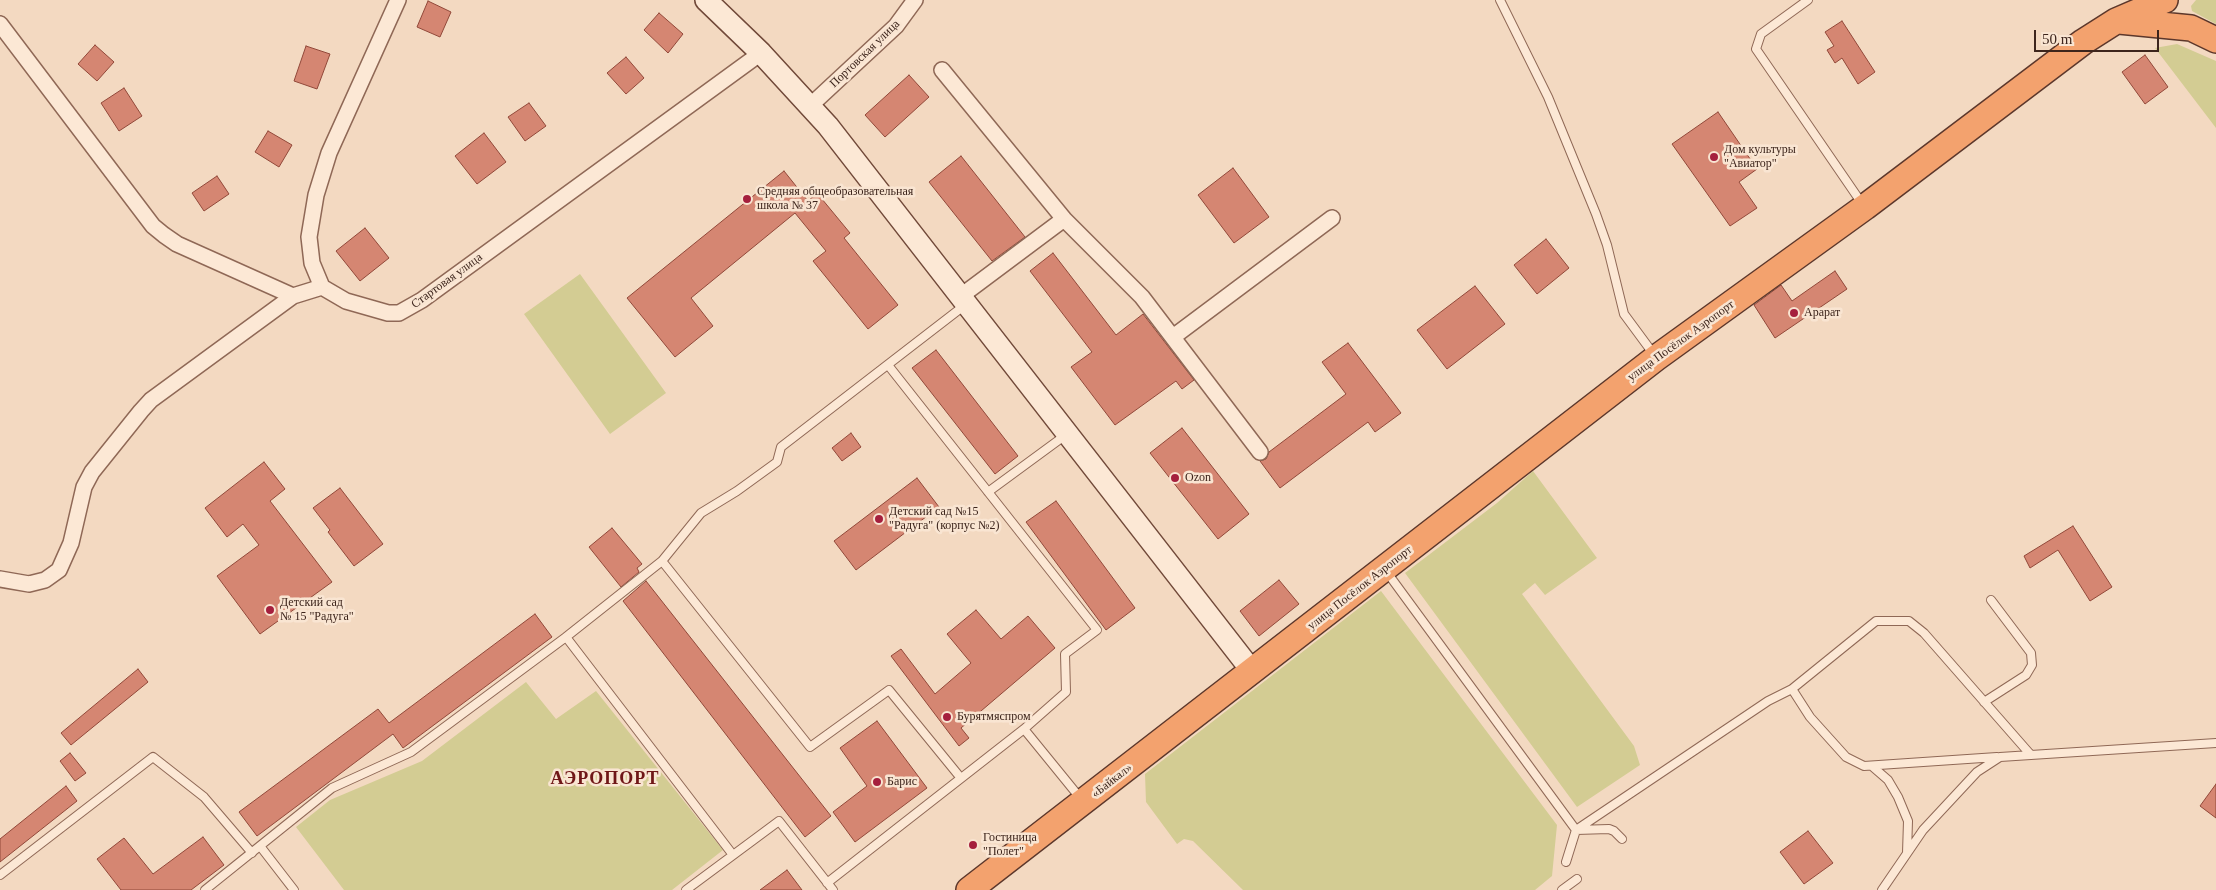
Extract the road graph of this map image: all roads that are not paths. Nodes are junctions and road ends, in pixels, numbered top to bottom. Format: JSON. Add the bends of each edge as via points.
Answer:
{"nodes":[{"id":1,"x":398,"y":0,"type":"edge"},
{"id":2,"x":706,"y":0,"type":"edge"},
{"id":3,"x":915,"y":0,"type":"edge"},
{"id":4,"x":1500,"y":0,"type":"edge"},
{"id":5,"x":1808,"y":0,"type":"edge"},
{"id":6,"x":2166,"y":0,"type":"edge"},
{"id":7,"x":2116,"y":21,"type":"junction"},
{"id":8,"x":0,"y":24,"type":"edge"},
{"id":9,"x":2216,"y":40,"type":"edge"},
{"id":10,"x":761,"y":53,"type":"junction"},
{"id":11,"x":942,"y":70,"type":"dead end"},
{"id":12,"x":812,"y":105,"type":"junction"},
{"id":13,"x":1865,"y":207,"type":"junction"},
{"id":14,"x":1332,"y":218,"type":"dead end"},
{"id":15,"x":1064,"y":219,"type":"junction"},
{"id":16,"x":322,"y":287,"type":"junction"},
{"id":17,"x":293,"y":296,"type":"junction"},
{"id":18,"x":964,"y":300,"type":"junction"},
{"id":19,"x":1173,"y":337,"type":"junction"},
{"id":20,"x":1656,"y":358,"type":"junction"},
{"id":21,"x":888,"y":365,"type":"junction"},
{"id":22,"x":1068,"y":433,"type":"junction"},
{"id":23,"x":1260,"y":452,"type":"dead end"},
{"id":24,"x":988,"y":492,"type":"junction"},
{"id":25,"x":662,"y":561,"type":"junction"},
{"id":26,"x":1385,"y":569,"type":"junction"},
{"id":27,"x":0,"y":579,"type":"edge"},
{"id":28,"x":1991,"y":600,"type":"dead end"},
{"id":29,"x":566,"y":637,"type":"junction"},
{"id":30,"x":1252,"y":671,"type":"junction"},
{"id":31,"x":1792,"y":689,"type":"junction"},
{"id":32,"x":1984,"y":702,"type":"junction"},
{"id":33,"x":1024,"y":729,"type":"junction"},
{"id":34,"x":2216,"y":743,"type":"edge"},
{"id":35,"x":2030,"y":754,"type":"junction"},
{"id":36,"x":2000,"y":757,"type":"junction"},
{"id":37,"x":1873,"y":766,"type":"junction"},
{"id":38,"x":960,"y":777,"type":"junction"},
{"id":39,"x":1084,"y":803,"type":"junction"},
{"id":40,"x":1576,"y":830,"type":"junction"},
{"id":41,"x":1622,"y":839,"type":"dead end"},
{"id":42,"x":260,"y":846,"type":"junction"},
{"id":43,"x":252,"y":853,"type":"junction"},
{"id":44,"x":1907,"y":853,"type":"junction"},
{"id":45,"x":733,"y":855,"type":"junction"},
{"id":46,"x":1566,"y":862,"type":"dead end"},
{"id":47,"x":0,"y":875,"type":"edge"},
{"id":48,"x":1577,"y":879,"type":"dead end"},
{"id":49,"x":827,"y":883,"type":"junction"},
{"id":50,"x":205,"y":890,"type":"edge"},
{"id":51,"x":294,"y":890,"type":"edge"},
{"id":52,"x":686,"y":890,"type":"edge"},
{"id":53,"x":833,"y":890,"type":"edge"},
{"id":54,"x":969,"y":890,"type":"edge"},
{"id":55,"x":1562,"y":890,"type":"edge"},
{"id":56,"x":1882,"y":890,"type":"edge"}],
"edges":[{"from":1,"to":16,"type":"street","via":[[329,153],[316,195],[309,237],[312,263]]},
{"from":2,"to":10,"type":"main road"},
{"from":3,"to":12,"type":"street","name":"Портовская улица","via":[[896,26]]},
{"from":4,"to":20,"type":"lane","via":[[1548,97],[1596,214],[1624,314]]},
{"from":5,"to":13,"type":"lane","via":[[1761,34],[1756,49]]},
{"from":6,"to":7,"type":"highway"},
{"from":7,"to":9,"type":"highway","via":[[2191,28]]},
{"from":7,"to":13,"type":"highway","name":"улица Посёлок Аэропорт","via":[[2083,42]]},
{"from":8,"to":17,"type":"street","via":[[153,226],[177,244]]},
{"from":10,"to":12,"type":"main road"},
{"from":10,"to":16,"type":"street","name":"Стартовая улица","via":[[410,308],[388,313],[346,301]]},
{"from":11,"to":15,"type":"street"},
{"from":12,"to":18,"type":"main road"},
{"from":13,"to":20,"type":"highway","name":"улица Посёлок Аэропорт"},
{"from":14,"to":19,"type":"street"},
{"from":15,"to":18,"type":"street"},
{"from":15,"to":19,"type":"street","via":[[1142,298]]},
{"from":16,"to":17,"type":"street"},
{"from":17,"to":27,"type":"street","via":[[151,400],[141,411],[92,472],[84,487],[71,543],[58,570],[45,580],[29,584]]},
{"from":18,"to":21,"type":"lane"},
{"from":18,"to":22,"type":"main road"},
{"from":19,"to":23,"type":"street"},
{"from":20,"to":26,"type":"highway","name":"улица Посёлок Аэропорт"},
{"from":21,"to":24,"type":"lane"},
{"from":21,"to":25,"type":"lane","via":[[781,447],[777,462],[701,513]]},
{"from":22,"to":24,"type":"lane"},
{"from":22,"to":30,"type":"main road"},
{"from":24,"to":33,"type":"lane","via":[[1097,630],[1065,654],[1066,692]]},
{"from":25,"to":29,"type":"lane"},
{"from":25,"to":38,"type":"lane","via":[[810,747],[889,690]]},
{"from":26,"to":30,"type":"highway","name":"улица Посёлок Аэропорт"},
{"from":26,"to":40,"type":"lane"},
{"from":28,"to":32,"type":"lane","via":[[2030,653],[2032,665],[2026,675]]},
{"from":29,"to":42,"type":"lane","via":[[411,752],[332,788]]},
{"from":29,"to":45,"type":"lane"},
{"from":30,"to":39,"type":"highway","name":"«Байкал»"},
{"from":31,"to":32,"type":"lane","via":[[1876,621],[1909,621],[1924,633]]},
{"from":31,"to":37,"type":"lane","via":[[1810,717],[1846,757],[1864,766]]},
{"from":31,"to":40,"type":"lane","via":[[1768,700]]},
{"from":32,"to":35,"type":"lane"},
{"from":33,"to":38,"type":"lane"},
{"from":33,"to":39,"type":"lane"},
{"from":34,"to":35,"type":"lane"},
{"from":35,"to":36,"type":"lane"},
{"from":36,"to":37,"type":"lane"},
{"from":36,"to":44,"type":"lane","via":[[1977,772],[1923,830]]},
{"from":37,"to":44,"type":"lane","via":[[1888,780],[1908,821]]},
{"from":38,"to":49,"type":"lane"},
{"from":39,"to":54,"type":"highway","name":"«Байкал»"},
{"from":40,"to":41,"type":"lane","via":[[1609,829]]},
{"from":40,"to":46,"type":"lane"},
{"from":42,"to":43,"type":"lane"},
{"from":42,"to":51,"type":"lane"},
{"from":43,"to":47,"type":"lane","via":[[204,797],[153,757]]},
{"from":43,"to":50,"type":"lane"},
{"from":44,"to":56,"type":"lane"},
{"from":45,"to":49,"type":"lane","via":[[779,821]]},
{"from":45,"to":52,"type":"lane"},
{"from":48,"to":55,"type":"lane"},
{"from":49,"to":53,"type":"lane"}]}
